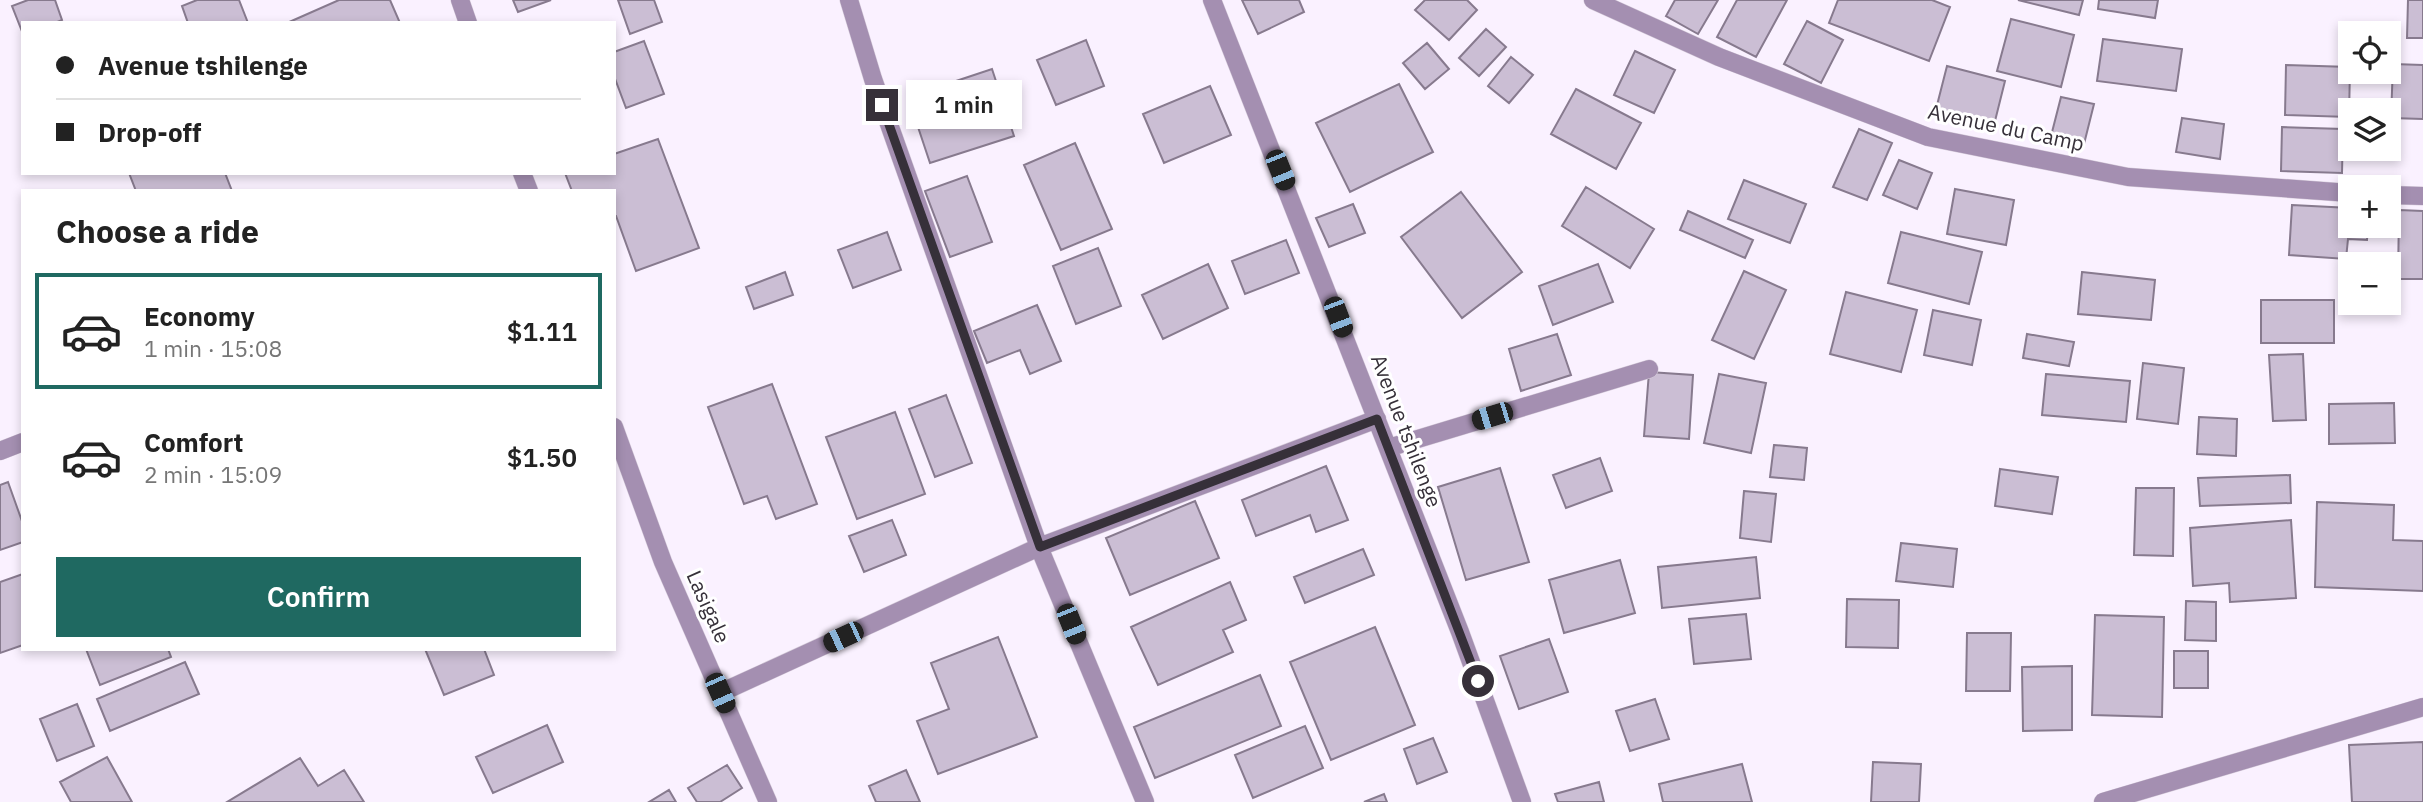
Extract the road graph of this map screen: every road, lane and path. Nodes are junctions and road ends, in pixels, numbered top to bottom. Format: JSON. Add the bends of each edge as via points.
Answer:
{"nodes":[{"id":1,"x":460,"y":0,"type":"edge"},
{"id":2,"x":849,"y":0,"type":"edge"},
{"id":3,"x":1212,"y":0,"type":"edge"},
{"id":4,"x":1593,"y":0,"type":"edge"},
{"id":5,"x":467,"y":21,"type":"edge"},
{"id":6,"x":2338,"y":192,"type":"edge"},
{"id":7,"x":2401,"y":195,"type":"edge"},
{"id":8,"x":2423,"y":196,"type":"edge"},
{"id":9,"x":1649,"y":369,"type":"dead end"},
{"id":10,"x":1377,"y":419,"type":"junction"},
{"id":11,"x":616,"y":433,"type":"edge"},
{"id":12,"x":21,"y":443,"type":"edge"},
{"id":13,"x":1388,"y":448,"type":"junction"},
{"id":14,"x":0,"y":451,"type":"edge"},
{"id":15,"x":1040,"y":547,"type":"junction"},
{"id":16,"x":720,"y":693,"type":"junction"},
{"id":17,"x":2423,"y":707,"type":"edge"},
{"id":18,"x":768,"y":802,"type":"edge"},
{"id":19,"x":1145,"y":802,"type":"edge"},
{"id":20,"x":1522,"y":802,"type":"edge"},
{"id":21,"x":2103,"y":802,"type":"edge"}],
"edges":[{"from":1,"to":5,"type":"street"},
{"from":2,"to":15,"type":"street"},
{"from":3,"to":10,"type":"street","name":"Avenue tshilenge"},
{"from":4,"to":6,"type":"street","name":"Avenue du Camp","via":[[1719,57],[1928,137],[2128,177]]},
{"from":7,"to":8,"type":"street"},
{"from":9,"to":13,"type":"street"},
{"from":10,"to":13,"type":"street","name":"Avenue tshilenge"},
{"from":10,"to":15,"type":"street"},
{"from":11,"to":16,"type":"street","name":"Lasigale","via":[[663,562]]},
{"from":12,"to":14,"type":"street"},
{"from":13,"to":20,"type":"street","name":"Avenue tshilenge"},
{"from":15,"to":16,"type":"street"},
{"from":15,"to":19,"type":"street"},
{"from":16,"to":18,"type":"street","name":"Lasigale"},
{"from":17,"to":21,"type":"street"}]}
